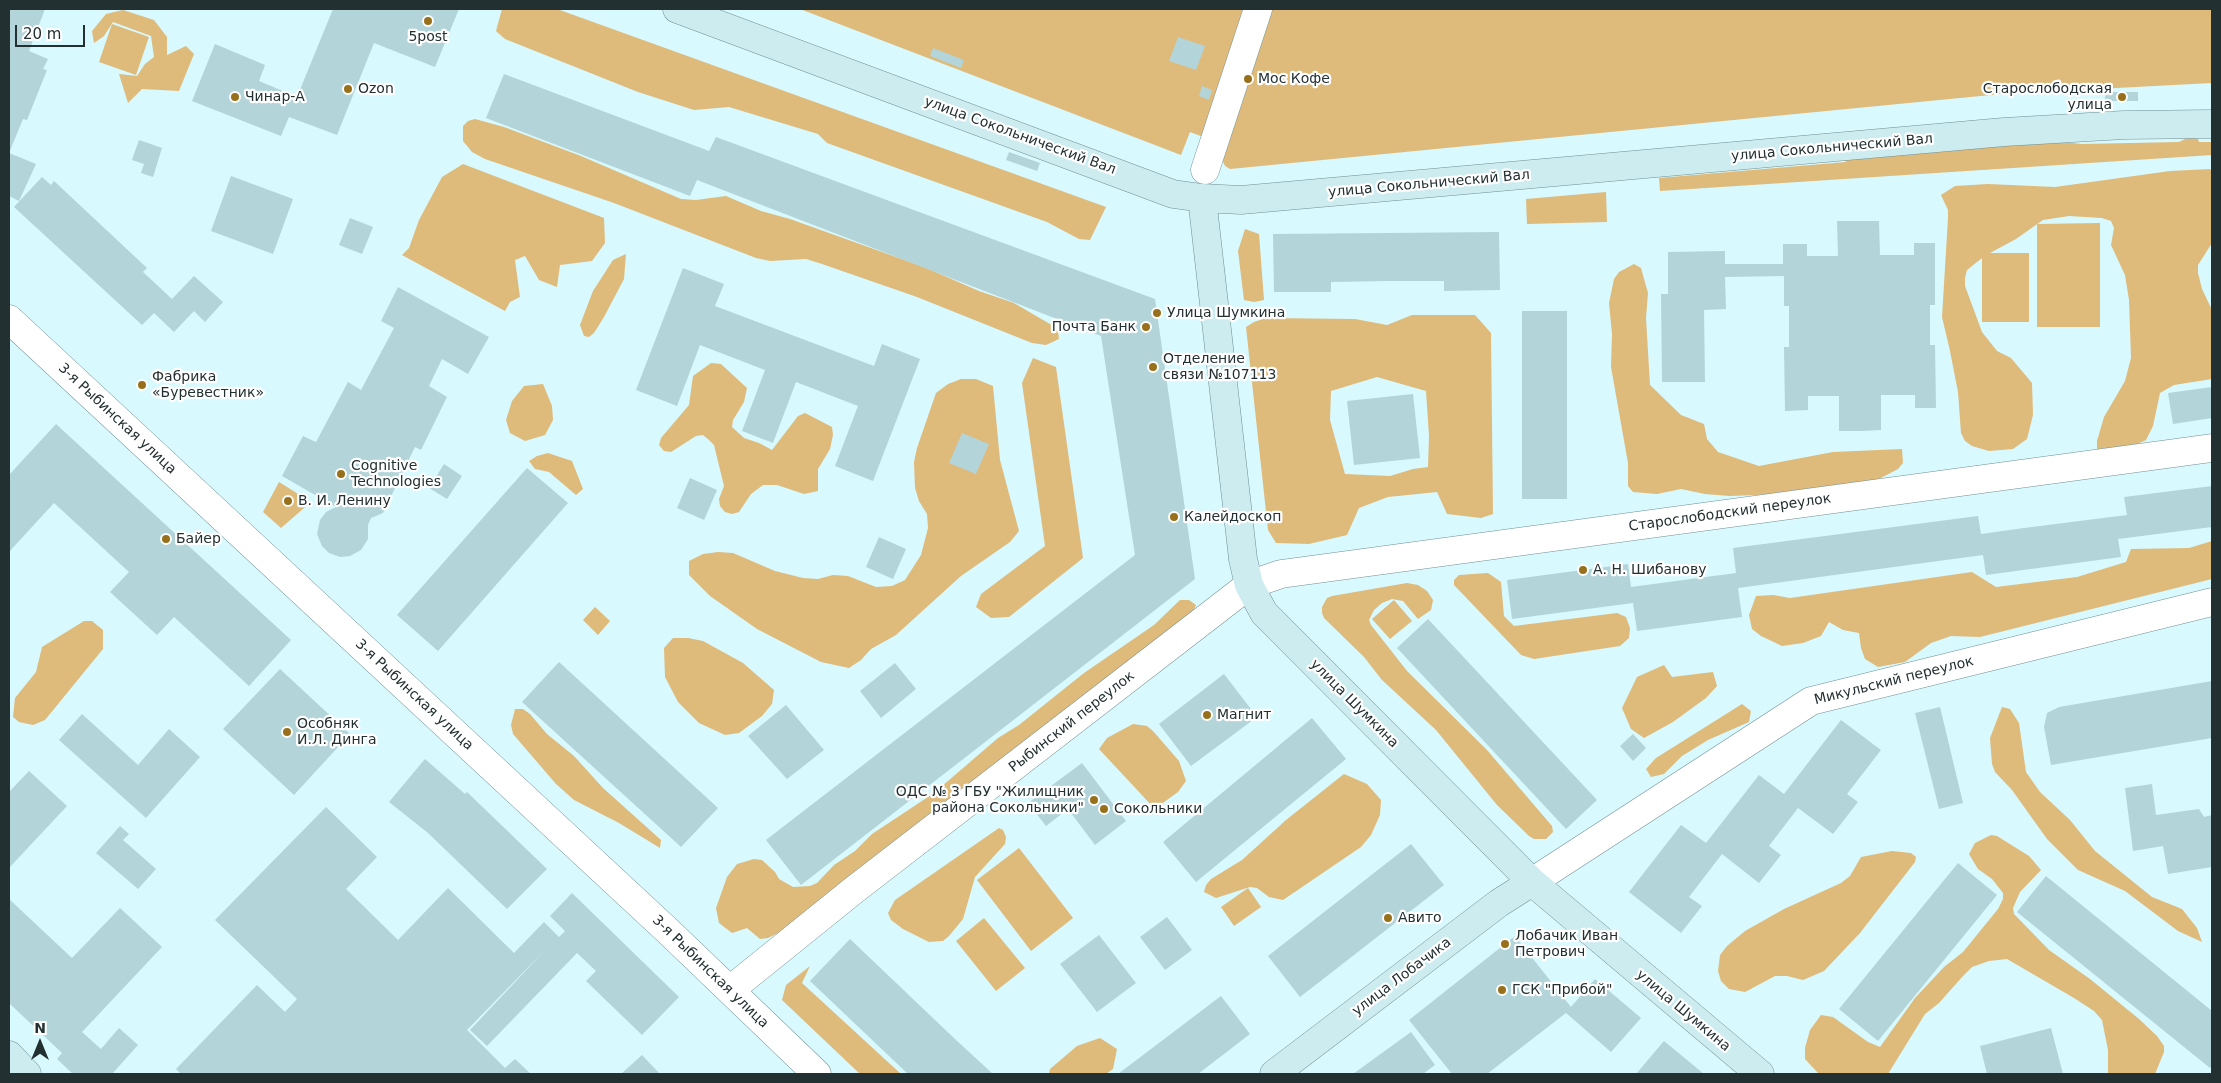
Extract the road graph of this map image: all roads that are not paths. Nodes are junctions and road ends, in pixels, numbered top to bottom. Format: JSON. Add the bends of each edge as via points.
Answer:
{"nodes":[{"id":1,"x":677,"y":9,"type":"edge"},
{"id":2,"x":1258,"y":9,"type":"edge"},
{"id":3,"x":2212,"y":124,"type":"edge"},
{"id":4,"x":1205,"y":170,"type":"dead end"},
{"id":5,"x":1202,"y":198,"type":"junction"},
{"id":6,"x":9,"y":319,"type":"edge"},
{"id":7,"x":2212,"y":448,"type":"edge"},
{"id":8,"x":1249,"y":586,"type":"junction"},
{"id":9,"x":2212,"y":602,"type":"edge"},
{"id":10,"x":1532,"y":882,"type":"junction"},
{"id":11,"x":730,"y":990,"type":"junction"},
{"id":12,"x":817,"y":1074,"type":"edge"},
{"id":13,"x":1274,"y":1074,"type":"edge"},
{"id":14,"x":1760,"y":1074,"type":"edge"}],
"edges":[{"from":1,"to":5,"type":"main road","name":"улица Сокольнический Вал","via":[[1173,194]]},
{"from":2,"to":4,"type":"street"},
{"from":3,"to":5,"type":"main road","name":"улица Сокольнический Вал","via":[[2004,132],[1261,198]]},
{"from":5,"to":8,"type":"main road","name":"улица Шумкина","via":[[1243,559]]},
{"from":6,"to":11,"type":"street","name":"3-я Рыбинская улица"},
{"from":7,"to":8,"type":"street","name":"Старослободский переулок","via":[[1281,574]]},
{"from":8,"to":10,"type":"main road","name":"улица Шумкина","via":[[1264,613]]},
{"from":8,"to":11,"type":"street","name":"Рыбинский переулок","via":[[854,890]]},
{"from":9,"to":10,"type":"street","name":"Микульский переулок","via":[[1811,701]]},
{"from":10,"to":13,"type":"main road","name":"улица Лобачика","via":[[1499,903]]},
{"from":10,"to":14,"type":"main road","name":"улица Шумкина"},
{"from":11,"to":12,"type":"street","name":"3-я Рыбинская улица"}]}
